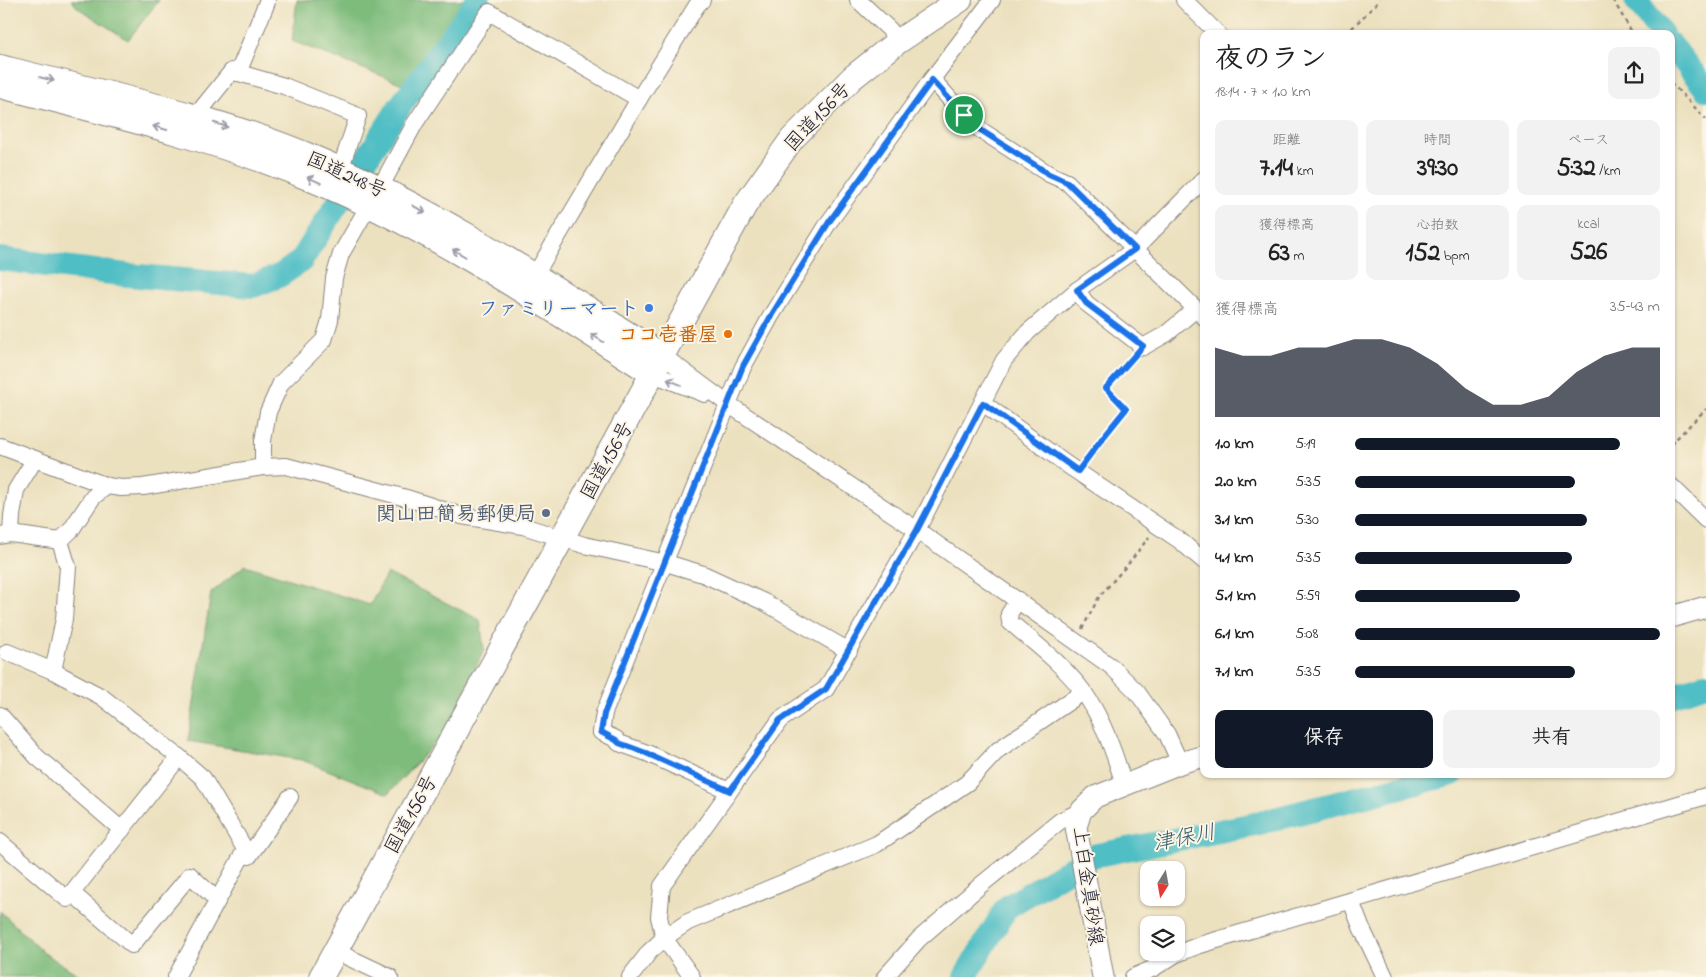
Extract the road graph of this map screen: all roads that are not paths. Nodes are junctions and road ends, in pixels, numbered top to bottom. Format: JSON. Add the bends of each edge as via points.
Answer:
{"nodes":[{"id":1,"x":702,"y":0,"type":"edge"},
{"id":2,"x":858,"y":0,"type":"edge"},
{"id":3,"x":960,"y":0,"type":"edge"},
{"id":4,"x":992,"y":0,"type":"edge"},
{"id":5,"x":1184,"y":0,"type":"edge"},
{"id":6,"x":267,"y":2,"type":"dead end"},
{"id":7,"x":1214,"y":30,"type":"edge"},
{"id":8,"x":896,"y":43,"type":"junction"},
{"id":9,"x":0,"y":67,"type":"edge"},
{"id":10,"x":238,"y":73,"type":"junction"},
{"id":11,"x":932,"y":80,"type":"junction"},
{"id":12,"x":0,"y":86,"type":"edge"},
{"id":13,"x":638,"y":99,"type":"junction"},
{"id":14,"x":195,"y":117,"type":"junction"},
{"id":15,"x":340,"y":170,"type":"junction"},
{"id":16,"x":1200,"y":183,"type":"edge"},
{"id":17,"x":375,"y":196,"type":"junction"},
{"id":18,"x":1135,"y":249,"type":"junction"},
{"id":19,"x":536,"y":275,"type":"junction"},
{"id":20,"x":1077,"y":290,"type":"junction"},
{"id":21,"x":1200,"y":313,"type":"edge"},
{"id":22,"x":658,"y":365,"type":"junction"},
{"id":23,"x":983,"y":403,"type":"junction"},
{"id":24,"x":728,"y":404,"type":"junction"},
{"id":25,"x":0,"y":446,"type":"edge"},
{"id":26,"x":35,"y":459,"type":"junction"},
{"id":27,"x":263,"y":467,"type":"junction"},
{"id":28,"x":107,"y":486,"type":"junction"},
{"id":29,"x":1675,"y":490,"type":"edge"},
{"id":30,"x":1706,"y":520,"type":"edge"},
{"id":31,"x":917,"y":530,"type":"junction"},
{"id":32,"x":6,"y":535,"type":"edge"},
{"id":33,"x":563,"y":537,"type":"junction"},
{"id":34,"x":60,"y":541,"type":"junction"},
{"id":35,"x":1200,"y":558,"type":"edge"},
{"id":36,"x":666,"y":563,"type":"junction"},
{"id":37,"x":1018,"y":600,"type":"junction"},
{"id":38,"x":1706,"y":607,"type":"edge"},
{"id":39,"x":1675,"y":617,"type":"edge"},
{"id":40,"x":849,"y":651,"type":"junction"},
{"id":41,"x":7,"y":652,"type":"dead end"},
{"id":42,"x":53,"y":671,"type":"junction"},
{"id":43,"x":1084,"y":692,"type":"junction"},
{"id":44,"x":0,"y":715,"type":"edge"},
{"id":45,"x":179,"y":757,"type":"junction"},
{"id":46,"x":1200,"y":757,"type":"edge"},
{"id":47,"x":1180,"y":763,"type":"junction"},
{"id":48,"x":1124,"y":785,"type":"junction"},
{"id":49,"x":730,"y":791,"type":"junction"},
{"id":50,"x":1706,"y":796,"type":"edge"},
{"id":51,"x":290,"y":797,"type":"dead end"},
{"id":52,"x":1078,"y":819,"type":"junction"},
{"id":53,"x":122,"y":830,"type":"junction"},
{"id":54,"x":0,"y":842,"type":"edge"},
{"id":55,"x":245,"y":850,"type":"junction"},
{"id":56,"x":72,"y":893,"type":"junction"},
{"id":57,"x":218,"y":900,"type":"junction"},
{"id":58,"x":1351,"y":901,"type":"junction"},
{"id":59,"x":664,"y":938,"type":"junction"},
{"id":60,"x":335,"y":952,"type":"junction"},
{"id":61,"x":176,"y":977,"type":"edge"},
{"id":62,"x":321,"y":977,"type":"edge"},
{"id":63,"x":390,"y":977,"type":"edge"},
{"id":64,"x":630,"y":977,"type":"edge"},
{"id":65,"x":692,"y":977,"type":"edge"},
{"id":66,"x":885,"y":977,"type":"edge"},
{"id":67,"x":1103,"y":977,"type":"edge"},
{"id":68,"x":1133,"y":977,"type":"edge"},
{"id":69,"x":1385,"y":977,"type":"edge"}],
"edges":[{"from":1,"to":13,"type":"street"},
{"from":2,"to":8,"type":"street","via":[[890,30]]},
{"from":3,"to":8,"type":"highway","name":"国道156号"},
{"from":4,"to":11,"type":"street"},
{"from":5,"to":7,"type":"street"},
{"from":6,"to":10,"type":"street"},
{"from":8,"to":22,"type":"highway","name":"国道156号","via":[[852,78],[792,140],[745,205]]},
{"from":9,"to":14,"type":"highway","name":"国道248号","one_way":true},
{"from":10,"to":14,"type":"street","via":[[232,71]]},
{"from":10,"to":15,"type":"street","via":[[284,86],[358,116]]},
{"from":11,"to":18,"type":"street","via":[[979,129],[1067,182]]},
{"from":11,"to":24,"type":"street","via":[[829,222],[743,366]]},
{"from":17,"to":12,"type":"highway","name":"国道248号","one_way":true,"via":[[185,135]]},
{"from":13,"to":17,"type":"street","via":[[489,12],[415,123]]},
{"from":13,"to":19,"type":"street"},
{"from":14,"to":15,"type":"highway","name":"国道248号","one_way":true,"via":[[252,135]]},
{"from":15,"to":17,"type":"highway","name":"国道248号"},
{"from":16,"to":18,"type":"street"},
{"from":17,"to":19,"type":"highway","name":"国道248号","one_way":true},
{"from":22,"to":17,"type":"highway","name":"国道248号","one_way":true,"via":[[448,247]]},
{"from":17,"to":27,"type":"street","via":[[341,254],[324,340],[282,383],[268,412]]},
{"from":18,"to":20,"type":"street"},
{"from":18,"to":21,"type":"street"},
{"from":19,"to":22,"type":"highway","name":"国道248号"},
{"from":20,"to":21,"type":"street","via":[[1086,303],[1143,346]]},
{"from":20,"to":23,"type":"street","via":[[1028,332],[1004,360]]},
{"from":22,"to":24,"type":"street"},
{"from":22,"to":33,"type":"highway","name":"国道156号"},
{"from":23,"to":31,"type":"street"},
{"from":23,"to":35,"type":"street","via":[[1179,540]]},
{"from":24,"to":31,"type":"street"},
{"from":24,"to":36,"type":"street"},
{"from":25,"to":26,"type":"street"},
{"from":26,"to":28,"type":"street"},
{"from":26,"to":32,"type":"street","via":[[16,490]]},
{"from":27,"to":28,"type":"street","via":[[143,486]]},
{"from":27,"to":33,"type":"street","via":[[286,466],[410,498],[462,516],[523,526]]},
{"from":28,"to":34,"type":"street","via":[[93,497],[72,530]]},
{"from":29,"to":30,"type":"street"},
{"from":31,"to":37,"type":"street"},
{"from":31,"to":40,"type":"street"},
{"from":32,"to":34,"type":"street"},
{"from":33,"to":36,"type":"street","via":[[584,545]]},
{"from":33,"to":60,"type":"highway","name":"国道156号"},
{"from":34,"to":42,"type":"street","via":[[68,567],[64,620]]},
{"from":36,"to":40,"type":"street","via":[[703,574],[764,602]]},
{"from":36,"to":49,"type":"street","via":[[604,714],[601,732],[619,743]]},
{"from":37,"to":43,"type":"street","via":[[1009,614],[1010,622]]},
{"from":37,"to":47,"type":"street","via":[[1112,668],[1137,692],[1167,734]]},
{"from":38,"to":39,"type":"main road"},
{"from":40,"to":49,"type":"street","via":[[826,689],[780,720]]},
{"from":41,"to":42,"type":"street"},
{"from":42,"to":45,"type":"street","via":[[102,698]]},
{"from":43,"to":48,"type":"street","via":[[1104,730]]},
{"from":43,"to":59,"type":"street","via":[[998,750],[967,783],[877,844],[688,922]]},
{"from":44,"to":53,"type":"street","via":[[37,757]]},
{"from":45,"to":53,"type":"street"},
{"from":45,"to":55,"type":"street","via":[[203,778]]},
{"from":46,"to":47,"type":"main road","name":"上白金真砂線"},
{"from":47,"to":48,"type":"main road","name":"上白金真砂線"},
{"from":48,"to":52,"type":"main road","name":"上白金真砂線","via":[[1095,797]]},
{"from":49,"to":59,"type":"street","via":[[662,886],[660,917]]},
{"from":50,"to":58,"type":"street"},
{"from":51,"to":55,"type":"street","via":[[250,856]]},
{"from":52,"to":66,"type":"street","via":[[1060,821],[982,884],[919,939]]},
{"from":52,"to":67,"type":"main road","name":"上白金真砂線"},
{"from":53,"to":56,"type":"street"},
{"from":54,"to":56,"type":"street","via":[[67,899]]},
{"from":55,"to":57,"type":"street"},
{"from":56,"to":57,"type":"street","via":[[132,945],[190,875]]},
{"from":57,"to":61,"type":"street"},
{"from":58,"to":68,"type":"street","via":[[1200,945]]},
{"from":58,"to":69,"type":"street"},
{"from":59,"to":64,"type":"street"},
{"from":59,"to":65,"type":"street"},
{"from":60,"to":62,"type":"highway","name":"国道156号"},
{"from":60,"to":63,"type":"street"}]}
